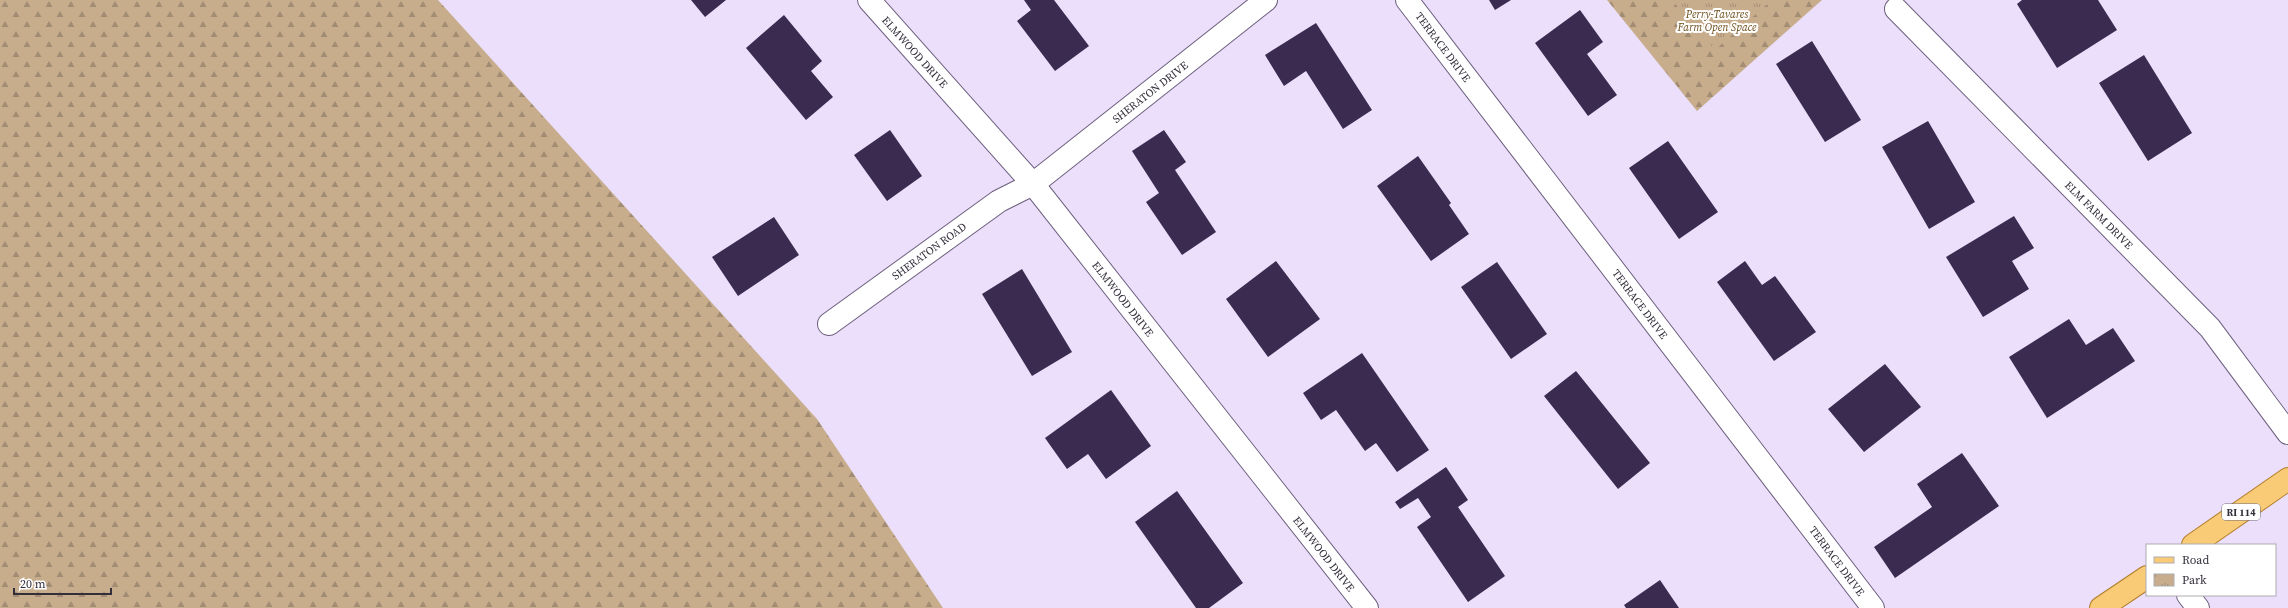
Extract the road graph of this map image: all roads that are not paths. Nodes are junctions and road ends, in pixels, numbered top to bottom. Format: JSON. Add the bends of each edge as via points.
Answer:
{"nodes":[{"id":1,"x":869,"y":0,"type":"edge"},
{"id":2,"x":1266,"y":0,"type":"edge"},
{"id":3,"x":1407,"y":0,"type":"edge"},
{"id":4,"x":1896,"y":8,"type":"dead end"},
{"id":5,"x":1033,"y":184,"type":"junction"},
{"id":6,"x":829,"y":324,"type":"dead end"},
{"id":7,"x":2288,"y":433,"type":"edge"},
{"id":8,"x":2288,"y":479,"type":"edge"},
{"id":9,"x":2194,"y":544,"type":"edge"},
{"id":10,"x":2146,"y":578,"type":"edge"},
{"id":11,"x":2189,"y":596,"type":"edge"},
{"id":12,"x":1367,"y":608,"type":"edge"},
{"id":13,"x":1873,"y":608,"type":"edge"},
{"id":14,"x":2102,"y":608,"type":"edge"},
{"id":15,"x":2198,"y":608,"type":"edge"}],
"edges":[{"from":1,"to":5,"type":"street","name":"ELMWOOD DRIVE"},
{"from":2,"to":5,"type":"street","name":"SHERATON DRIVE"},
{"from":3,"to":13,"type":"street","name":"TERRACE DRIVE"},
{"from":4,"to":7,"type":"street","name":"ELM FARM DRIVE","via":[[2210,328]]},
{"from":5,"to":6,"type":"street","name":"SHERATON ROAD","via":[[999,201]]},
{"from":5,"to":12,"type":"street","name":"ELMWOOD DRIVE"},
{"from":8,"to":9,"type":"main road","number":"RI 114"},
{"from":10,"to":14,"type":"main road"},
{"from":11,"to":15,"type":"street"}]}
